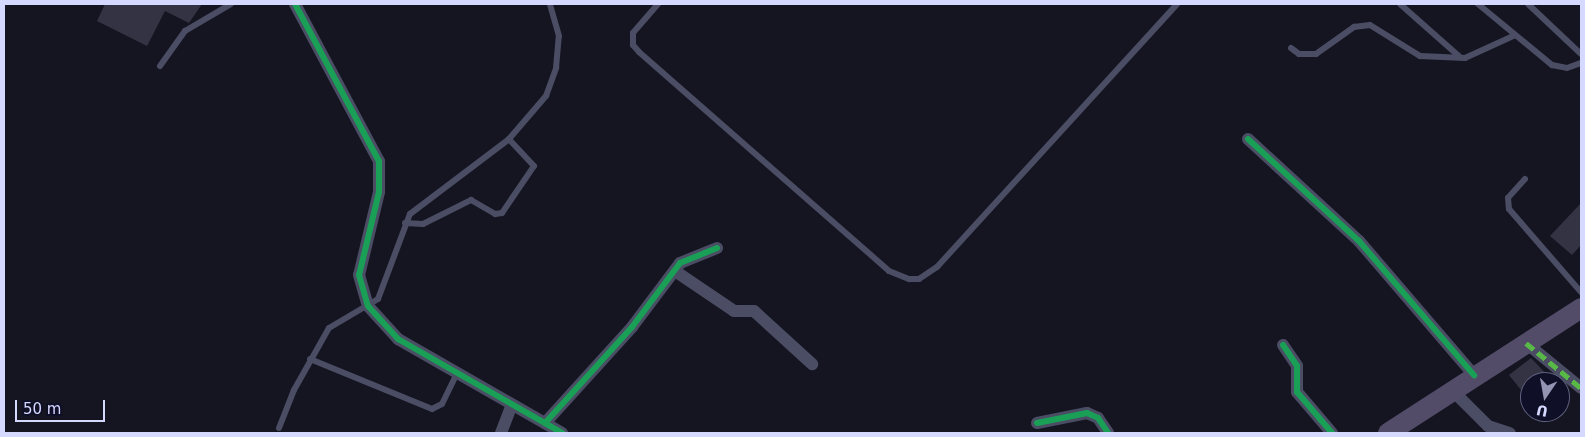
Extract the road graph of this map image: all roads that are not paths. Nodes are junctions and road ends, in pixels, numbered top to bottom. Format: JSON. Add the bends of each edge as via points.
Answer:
{"nodes":[{"id":1,"x":231,"y":4,"type":"edge"},
{"id":2,"x":295,"y":4,"type":"edge"},
{"id":3,"x":559,"y":4,"type":"edge"},
{"id":4,"x":658,"y":4,"type":"edge"},
{"id":5,"x":1164,"y":4,"type":"edge"},
{"id":6,"x":1177,"y":4,"type":"edge"},
{"id":7,"x":1400,"y":4,"type":"edge"},
{"id":8,"x":1478,"y":4,"type":"edge"},
{"id":9,"x":1528,"y":4,"type":"edge"},
{"id":10,"x":552,"y":7,"type":"edge"},
{"id":11,"x":1171,"y":10,"type":"junction"},
{"id":12,"x":1513,"y":36,"type":"junction"},
{"id":13,"x":1291,"y":48,"type":"dead end"},
{"id":14,"x":1581,"y":54,"type":"edge"},
{"id":15,"x":1460,"y":57,"type":"junction"},
{"id":16,"x":1581,"y":63,"type":"edge"},
{"id":17,"x":160,"y":66,"type":"dead end"},
{"id":18,"x":509,"y":139,"type":"junction"},
{"id":19,"x":1248,"y":139,"type":"dead end"},
{"id":20,"x":1525,"y":179,"type":"dead end"},
{"id":21,"x":405,"y":223,"type":"junction"},
{"id":22,"x":717,"y":248,"type":"dead end"},
{"id":23,"x":675,"y":270,"type":"junction"},
{"id":24,"x":1581,"y":292,"type":"edge"},
{"id":25,"x":368,"y":306,"type":"junction"},
{"id":26,"x":1581,"y":308,"type":"edge"},
{"id":27,"x":1526,"y":343,"type":"junction"},
{"id":28,"x":1283,"y":345,"type":"dead end"},
{"id":29,"x":310,"y":358,"type":"junction"},
{"id":30,"x":812,"y":364,"type":"dead end"},
{"id":31,"x":456,"y":375,"type":"junction"},
{"id":32,"x":1474,"y":375,"type":"junction"},
{"id":33,"x":1581,"y":388,"type":"edge"},
{"id":34,"x":1452,"y":390,"type":"junction"},
{"id":35,"x":512,"y":405,"type":"junction"},
{"id":36,"x":545,"y":423,"type":"junction"},
{"id":37,"x":1037,"y":424,"type":"dead end"},
{"id":38,"x":279,"y":428,"type":"dead end"},
{"id":39,"x":501,"y":433,"type":"edge"},
{"id":40,"x":562,"y":433,"type":"edge"},
{"id":41,"x":1108,"y":433,"type":"edge"},
{"id":42,"x":1332,"y":433,"type":"edge"},
{"id":43,"x":1388,"y":433,"type":"edge"},
{"id":44,"x":1510,"y":433,"type":"edge"}],
"edges":[{"from":1,"to":17,"type":"lane","via":[[185,31]]},
{"from":2,"to":25,"type":"street","via":[[378,161],[379,192],[359,275]]},
{"from":3,"to":10,"type":"lane"},
{"from":4,"to":11,"type":"lane","via":[[633,33],[633,45],[639,52],[889,271],[909,279],[919,278],[937,267]]},
{"from":5,"to":11,"type":"lane"},
{"from":6,"to":11,"type":"lane"},
{"from":7,"to":15,"type":"lane"},
{"from":8,"to":12,"type":"lane"},
{"from":9,"to":14,"type":"lane"},
{"from":10,"to":18,"type":"lane","via":[[559,36],[552,84],[537,110]]},
{"from":12,"to":15,"type":"lane","via":[[1483,53]]},
{"from":12,"to":16,"type":"lane","via":[[1552,65],[1567,68]]},
{"from":13,"to":15,"type":"lane","via":[[1299,54],[1316,54],[1354,27],[1370,25],[1420,56]]},
{"from":18,"to":21,"type":"lane","via":[[427,197]]},
{"from":18,"to":21,"type":"lane","via":[[534,166],[502,213],[495,214],[471,200],[423,224]]},
{"from":19,"to":32,"type":"street","via":[[1359,240]]},
{"from":20,"to":24,"type":"lane","via":[[1508,198],[1509,209]]},
{"from":21,"to":25,"type":"lane","via":[[381,294]]},
{"from":22,"to":23,"type":"street","via":[[684,260]]},
{"from":23,"to":30,"type":"street","via":[[734,311],[754,311]]},
{"from":23,"to":36,"type":"street","via":[[632,327]]},
{"from":25,"to":29,"type":"lane","via":[[329,328]]},
{"from":25,"to":31,"type":"street","via":[[398,339]]},
{"from":26,"to":27,"type":"main road"},
{"from":27,"to":32,"type":"main road"},
{"from":27,"to":33,"type":"street"},
{"from":28,"to":42,"type":"street","via":[[1297,366],[1297,392]]},
{"from":29,"to":31,"type":"lane","via":[[432,409],[442,404]]},
{"from":29,"to":38,"type":"lane"},
{"from":31,"to":35,"type":"street"},
{"from":32,"to":34,"type":"main road"},
{"from":34,"to":43,"type":"main road"},
{"from":34,"to":44,"type":"street","via":[[1488,426]]},
{"from":35,"to":36,"type":"street"},
{"from":35,"to":39,"type":"street"},
{"from":36,"to":40,"type":"street"},
{"from":37,"to":41,"type":"street","via":[[1086,413],[1098,418]]}]}
